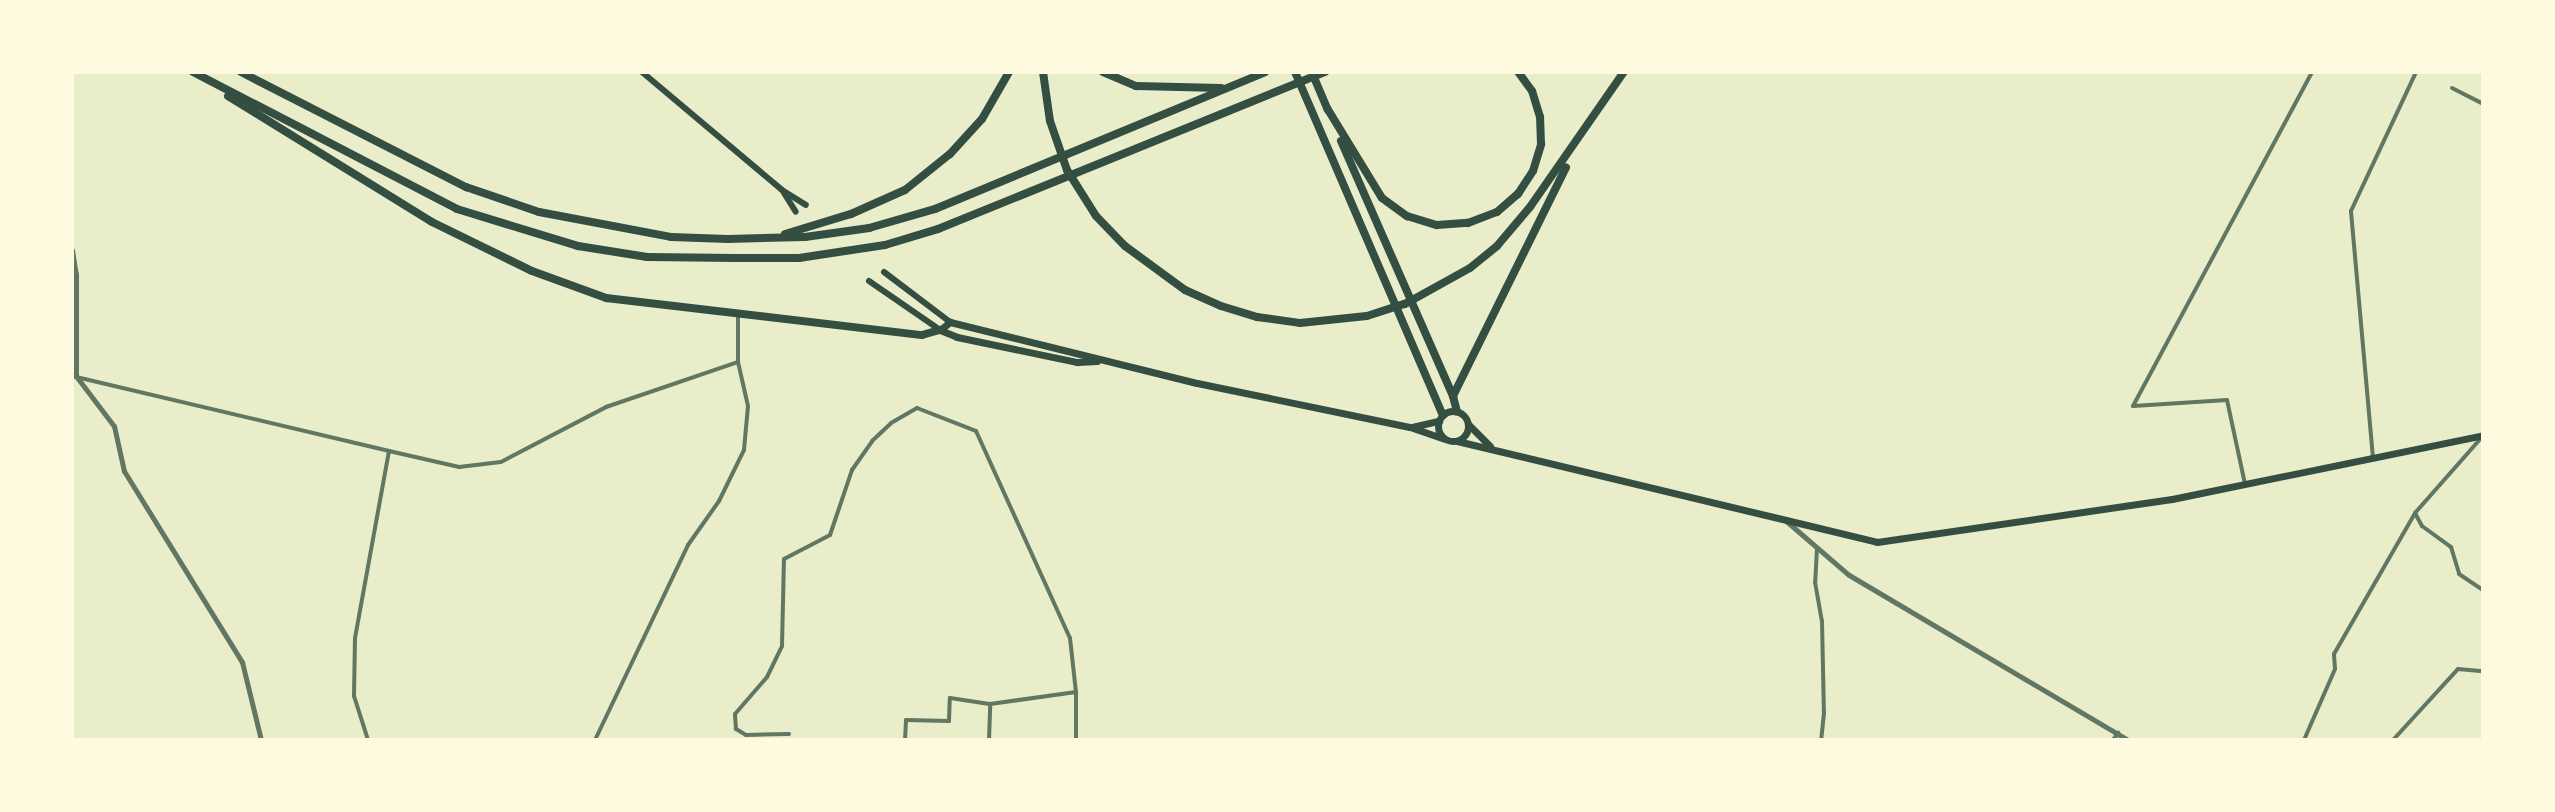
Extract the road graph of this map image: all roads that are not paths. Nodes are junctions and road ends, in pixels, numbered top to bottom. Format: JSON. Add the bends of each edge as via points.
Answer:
{"nodes":[{"id":1,"x":192,"y":72,"type":"edge"},
{"id":2,"x":241,"y":72,"type":"edge"},
{"id":3,"x":642,"y":72,"type":"edge"},
{"id":4,"x":1009,"y":72,"type":"edge"},
{"id":5,"x":1043,"y":72,"type":"edge"},
{"id":6,"x":1103,"y":72,"type":"edge"},
{"id":7,"x":1265,"y":72,"type":"edge"},
{"id":8,"x":1295,"y":72,"type":"edge"},
{"id":9,"x":1312,"y":72,"type":"edge"},
{"id":10,"x":1325,"y":72,"type":"edge"},
{"id":11,"x":1518,"y":72,"type":"edge"},
{"id":12,"x":1624,"y":72,"type":"edge"},
{"id":13,"x":2312,"y":72,"type":"edge"},
{"id":14,"x":2416,"y":72,"type":"edge"},
{"id":15,"x":1226,"y":88,"type":"junction"},
{"id":16,"x":2452,"y":88,"type":"dead end"},
{"id":17,"x":2483,"y":104,"type":"edge"},
{"id":18,"x":1327,"y":108,"type":"junction"},
{"id":19,"x":1576,"y":145,"type":"junction"},
{"id":20,"x":782,"y":190,"type":"junction"},
{"id":21,"x":806,"y":205,"type":"dead end"},
{"id":22,"x":796,"y":212,"type":"dead end"},
{"id":23,"x":778,"y":237,"type":"junction"},
{"id":24,"x":72,"y":250,"type":"edge"},
{"id":25,"x":884,"y":272,"type":"dead end"},
{"id":26,"x":869,"y":281,"type":"dead end"},
{"id":27,"x":738,"y":314,"type":"junction"},
{"id":28,"x":950,"y":322,"type":"junction"},
{"id":29,"x":940,"y":330,"type":"junction"},
{"id":30,"x":1103,"y":361,"type":"junction"},
{"id":31,"x":738,"y":362,"type":"junction"},
{"id":32,"x":74,"y":376,"type":"edge"},
{"id":33,"x":1453,"y":396,"type":"junction"},
{"id":34,"x":1457,"y":412,"type":"junction"},
{"id":35,"x":1441,"y":418,"type":"junction"},
{"id":36,"x":1468,"y":424,"type":"junction"},
{"id":37,"x":1410,"y":427,"type":"junction"},
{"id":38,"x":2483,"y":436,"type":"edge"},
{"id":39,"x":1444,"y":439,"type":"junction"},
{"id":40,"x":1457,"y":441,"type":"junction"},
{"id":41,"x":1491,"y":448,"type":"junction"},
{"id":42,"x":389,"y":451,"type":"junction"},
{"id":43,"x":2373,"y":458,"type":"junction"},
{"id":44,"x":2245,"y":484,"type":"junction"},
{"id":45,"x":2415,"y":513,"type":"junction"},
{"id":46,"x":1784,"y":520,"type":"junction"},
{"id":47,"x":1817,"y":548,"type":"junction"},
{"id":48,"x":2483,"y":590,"type":"edge"},
{"id":49,"x":2483,"y":671,"type":"edge"},
{"id":50,"x":1076,"y":692,"type":"junction"},
{"id":51,"x":990,"y":704,"type":"junction"},
{"id":52,"x":2118,"y":733,"type":"junction"},
{"id":53,"x":789,"y":734,"type":"dead end"},
{"id":54,"x":261,"y":740,"type":"edge"},
{"id":55,"x":368,"y":740,"type":"edge"},
{"id":56,"x":595,"y":740,"type":"edge"},
{"id":57,"x":905,"y":740,"type":"edge"},
{"id":58,"x":989,"y":740,"type":"edge"},
{"id":59,"x":1076,"y":740,"type":"edge"},
{"id":60,"x":1821,"y":740,"type":"edge"},
{"id":61,"x":2113,"y":740,"type":"edge"},
{"id":62,"x":2128,"y":740,"type":"edge"},
{"id":63,"x":2304,"y":740,"type":"edge"},
{"id":64,"x":2393,"y":740,"type":"edge"}],
"edges":[{"from":1,"to":10,"type":"highway","via":[[457,209],[540,237],[647,257],[799,258],[885,245],[998,207]]},
{"from":1,"to":27,"type":"highway","via":[[432,222],[532,271],[606,298]]},
{"from":2,"to":23,"type":"highway","via":[[466,187],[539,212],[671,237]]},
{"from":3,"to":20,"type":"main road"},
{"from":4,"to":23,"type":"highway","via":[[982,119],[950,154],[905,190]]},
{"from":5,"to":19,"type":"highway","via":[[1050,121],[1067,170],[1096,216],[1125,246],[1185,290],[1221,306],[1300,323],[1367,316],[1442,286],[1497,246]]},
{"from":6,"to":15,"type":"highway","via":[[1136,86]]},
{"from":7,"to":15,"type":"highway"},
{"from":8,"to":35,"type":"highway"},
{"from":9,"to":18,"type":"highway"},
{"from":11,"to":18,"type":"highway","via":[[1532,91],[1540,117],[1541,144],[1533,171],[1497,212],[1468,223],[1437,225],[1407,216],[1382,198]]},
{"from":12,"to":19,"type":"highway"},
{"from":13,"to":44,"type":"street","via":[[2133,406],[2227,400]]},
{"from":14,"to":43,"type":"street","via":[[2351,211]]},
{"from":15,"to":23,"type":"highway","via":[[935,209],[869,228]]},
{"from":16,"to":17,"type":"street"},
{"from":18,"to":33,"type":"highway"},
{"from":19,"to":33,"type":"highway"},
{"from":20,"to":21,"type":"main road"},
{"from":20,"to":22,"type":"main road"},
{"from":24,"to":32,"type":"street"},
{"from":25,"to":28,"type":"main road"},
{"from":26,"to":29,"type":"main road"},
{"from":27,"to":29,"type":"highway","via":[[922,335]]},
{"from":27,"to":31,"type":"street"},
{"from":28,"to":29,"type":"main road"},
{"from":28,"to":30,"type":"main road"},
{"from":29,"to":30,"type":"main road","via":[[1077,362]]},
{"from":30,"to":37,"type":"main road"},
{"from":31,"to":42,"type":"street","via":[[606,407],[501,462],[459,467]]},
{"from":31,"to":56,"type":"street","via":[[748,406],[744,450],[719,501],[688,545]]},
{"from":32,"to":42,"type":"street"},
{"from":32,"to":54,"type":"street","via":[[114,426],[124,471],[242,662]]},
{"from":33,"to":34,"type":"highway"},
{"from":34,"to":35,"type":"main road"},
{"from":34,"to":36,"type":"main road"},
{"from":35,"to":37,"type":"main road"},
{"from":35,"to":39,"type":"main road","via":[[1438,431]]},
{"from":36,"to":40,"type":"main road"},
{"from":36,"to":41,"type":"main road"},
{"from":37,"to":39,"type":"main road"},
{"from":38,"to":43,"type":"main road"},
{"from":38,"to":45,"type":"street"},
{"from":39,"to":40,"type":"main road"},
{"from":40,"to":41,"type":"main road"},
{"from":41,"to":46,"type":"main road"},
{"from":42,"to":55,"type":"street","via":[[355,638],[354,696]]},
{"from":43,"to":44,"type":"main road"},
{"from":44,"to":46,"type":"main road","via":[[1877,542]]},
{"from":45,"to":48,"type":"street","via":[[2422,526],[2451,547],[2459,574]]},
{"from":45,"to":63,"type":"street","via":[[2334,654],[2335,669]]},
{"from":46,"to":47,"type":"street"},
{"from":47,"to":52,"type":"street","via":[[1849,575]]},
{"from":47,"to":60,"type":"street"},
{"from":49,"to":64,"type":"street","via":[[2458,669]]},
{"from":50,"to":51,"type":"street"},
{"from":50,"to":53,"type":"street","via":[[1070,638],[976,431],[917,408],[891,423],[865,451],[852,470],[830,535],[784,559],[782,646],[767,677],[735,714],[736,729],[746,735]]},
{"from":50,"to":59,"type":"street"},
{"from":51,"to":57,"type":"street","via":[[950,698],[949,721],[906,720]]},
{"from":51,"to":58,"type":"street"},
{"from":52,"to":61,"type":"street"},
{"from":52,"to":62,"type":"street"}]}
